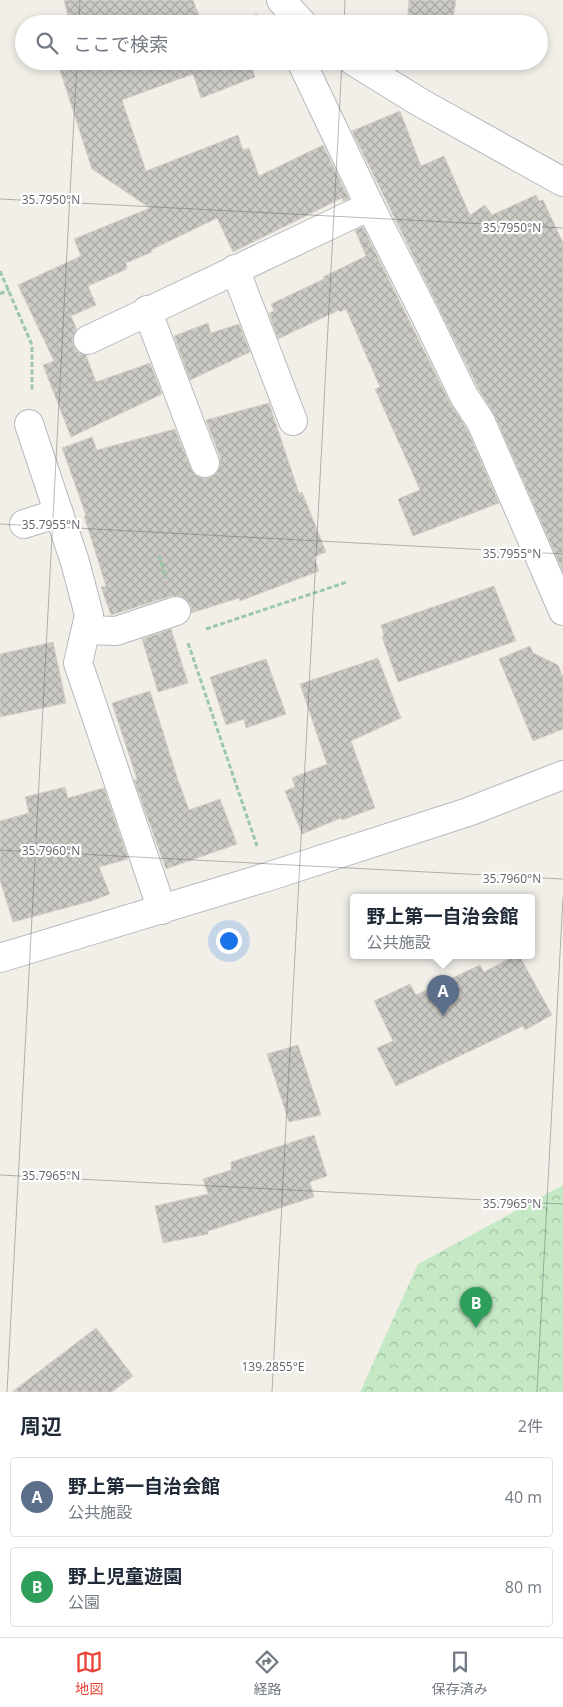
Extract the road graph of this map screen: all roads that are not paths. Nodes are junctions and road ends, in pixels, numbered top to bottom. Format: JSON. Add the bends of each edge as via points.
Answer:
{"nodes":[{"id":1,"x":305,"y":70,"type":"edge"},
{"id":2,"x":368,"y":70,"type":"edge"},
{"id":3,"x":563,"y":182,"type":"edge"},
{"id":4,"x":370,"y":206,"type":"junction"},
{"id":5,"x":235,"y":269,"type":"junction"},
{"id":6,"x":147,"y":310,"type":"junction"},
{"id":7,"x":88,"y":340,"type":"dead end"},
{"id":8,"x":293,"y":421,"type":"dead end"},
{"id":9,"x":29,"y":424,"type":"road end"},
{"id":10,"x":205,"y":464,"type":"dead end"},
{"id":11,"x":59,"y":513,"type":"junction"},
{"id":12,"x":24,"y":524,"type":"dead end"},
{"id":13,"x":563,"y":610,"type":"edge"},
{"id":14,"x":176,"y":611,"type":"road end"},
{"id":15,"x":86,"y":630,"type":"junction"},
{"id":16,"x":563,"y":775,"type":"edge"},
{"id":17,"x":162,"y":910,"type":"junction"},
{"id":18,"x":0,"y":958,"type":"edge"}],
"edges":[{"from":1,"to":4,"type":"street"},
{"from":2,"to":3,"type":"street"},
{"from":4,"to":5,"type":"street"},
{"from":4,"to":13,"type":"street","via":[[464,396],[481,422]]},
{"from":5,"to":6,"type":"street"},
{"from":5,"to":8,"type":"street"},
{"from":6,"to":7,"type":"street"},
{"from":6,"to":10,"type":"street"},
{"from":9,"to":11,"type":"street"},
{"from":11,"to":12,"type":"street"},
{"from":11,"to":15,"type":"street","via":[[89,615]]},
{"from":14,"to":15,"type":"street","via":[[116,631]]},
{"from":15,"to":17,"type":"street","via":[[78,663]]},
{"from":16,"to":17,"type":"street","via":[[468,812]]},
{"from":17,"to":18,"type":"street"}]}
